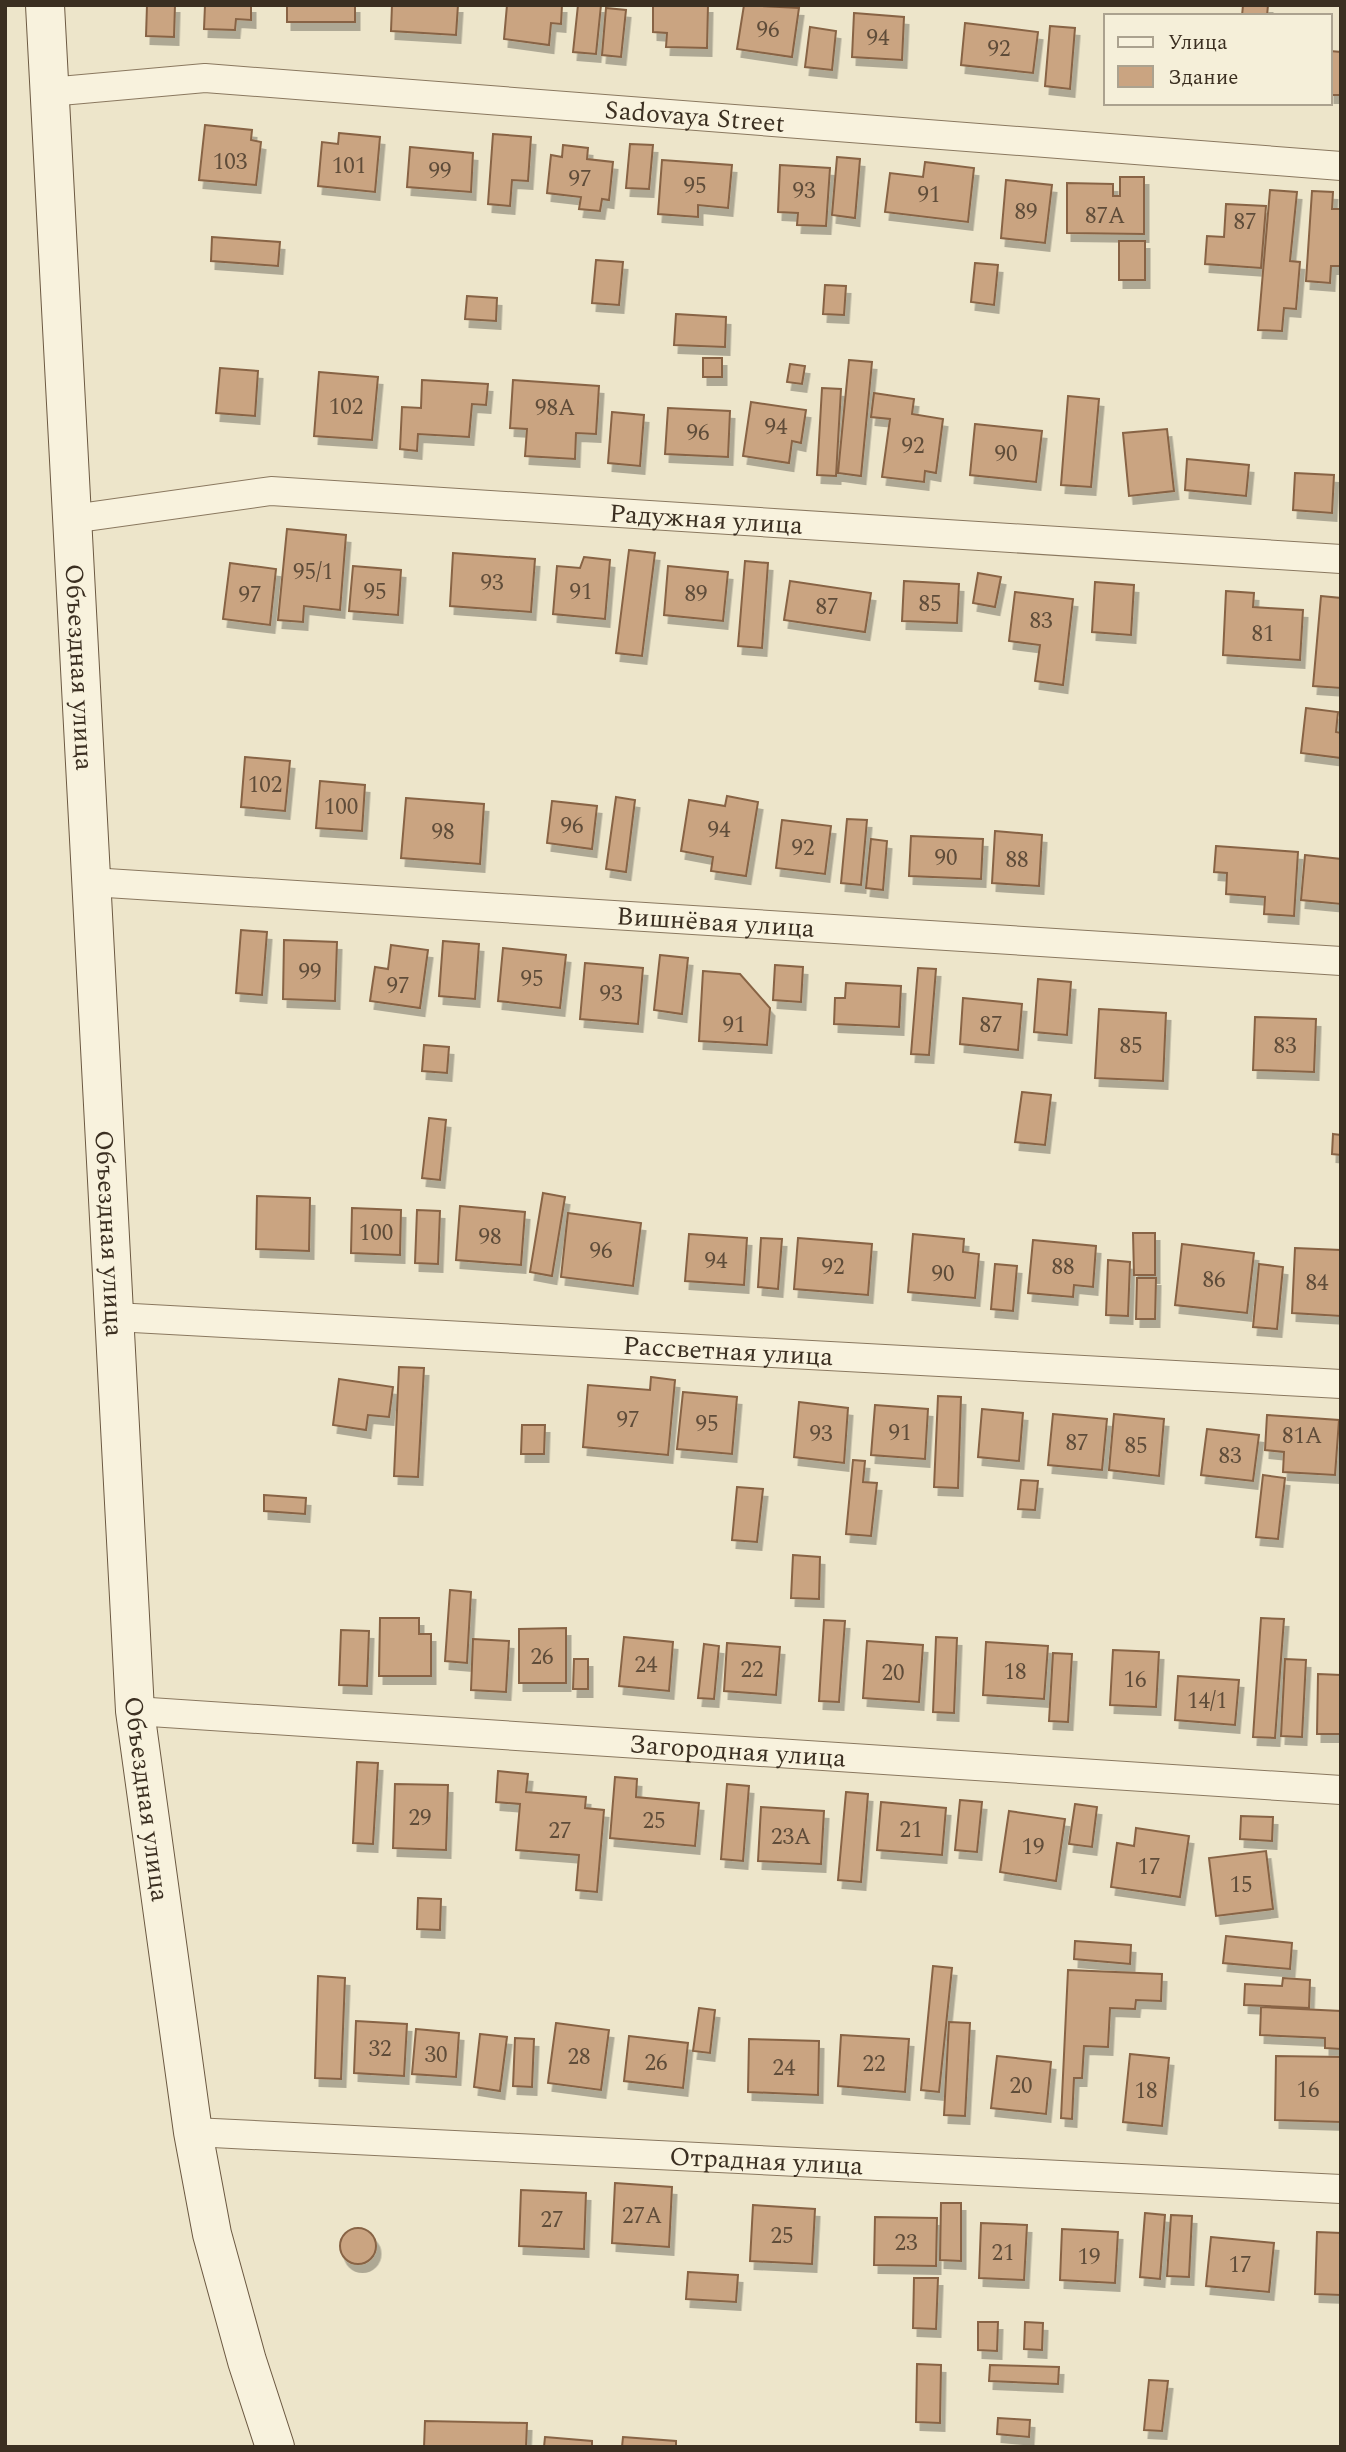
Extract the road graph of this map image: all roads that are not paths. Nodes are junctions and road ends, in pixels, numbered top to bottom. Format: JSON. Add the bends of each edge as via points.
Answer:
{"nodes":[{"id":1,"x":45,"y":5,"type":"edge"},
{"id":2,"x":49,"y":92,"type":"junction"},
{"id":3,"x":1341,"y":166,"type":"edge"},
{"id":4,"x":72,"y":519,"type":"junction"},
{"id":5,"x":1341,"y":559,"type":"edge"},
{"id":6,"x":91,"y":882,"type":"junction"},
{"id":7,"x":1341,"y":961,"type":"edge"},
{"id":8,"x":115,"y":1317,"type":"junction"},
{"id":9,"x":1341,"y":1384,"type":"edge"},
{"id":10,"x":135,"y":1711,"type":"junction"},
{"id":11,"x":1341,"y":1790,"type":"edge"},
{"id":12,"x":193,"y":2132,"type":"junction"},
{"id":13,"x":1341,"y":2189,"type":"edge"},
{"id":14,"x":275,"y":2447,"type":"edge"}],
"edges":[{"from":1,"to":2,"type":"main road","name":"Объездная улица"},
{"from":2,"to":3,"type":"street","name":"Sadovaya Street","via":[[205,78]]},
{"from":2,"to":4,"type":"main road","name":"Объездная улица"},
{"from":4,"to":5,"type":"street","name":"Радужная улица","via":[[271,491]]},
{"from":4,"to":6,"type":"main road","name":"Объездная улица"},
{"from":6,"to":7,"type":"street","name":"Вишнёвая улица"},
{"from":6,"to":8,"type":"main road","name":"Объездная улица"},
{"from":8,"to":9,"type":"street","name":"Рассветная улица"},
{"from":8,"to":10,"type":"main road","name":"Объездная улица"},
{"from":10,"to":11,"type":"street","name":"Загородная улица"},
{"from":10,"to":12,"type":"main road","name":"Объездная улица"},
{"from":12,"to":13,"type":"street","name":"Отрадная улица"},
{"from":12,"to":14,"type":"main road","name":"Объездная улица","via":[[212,2234]]}]}
